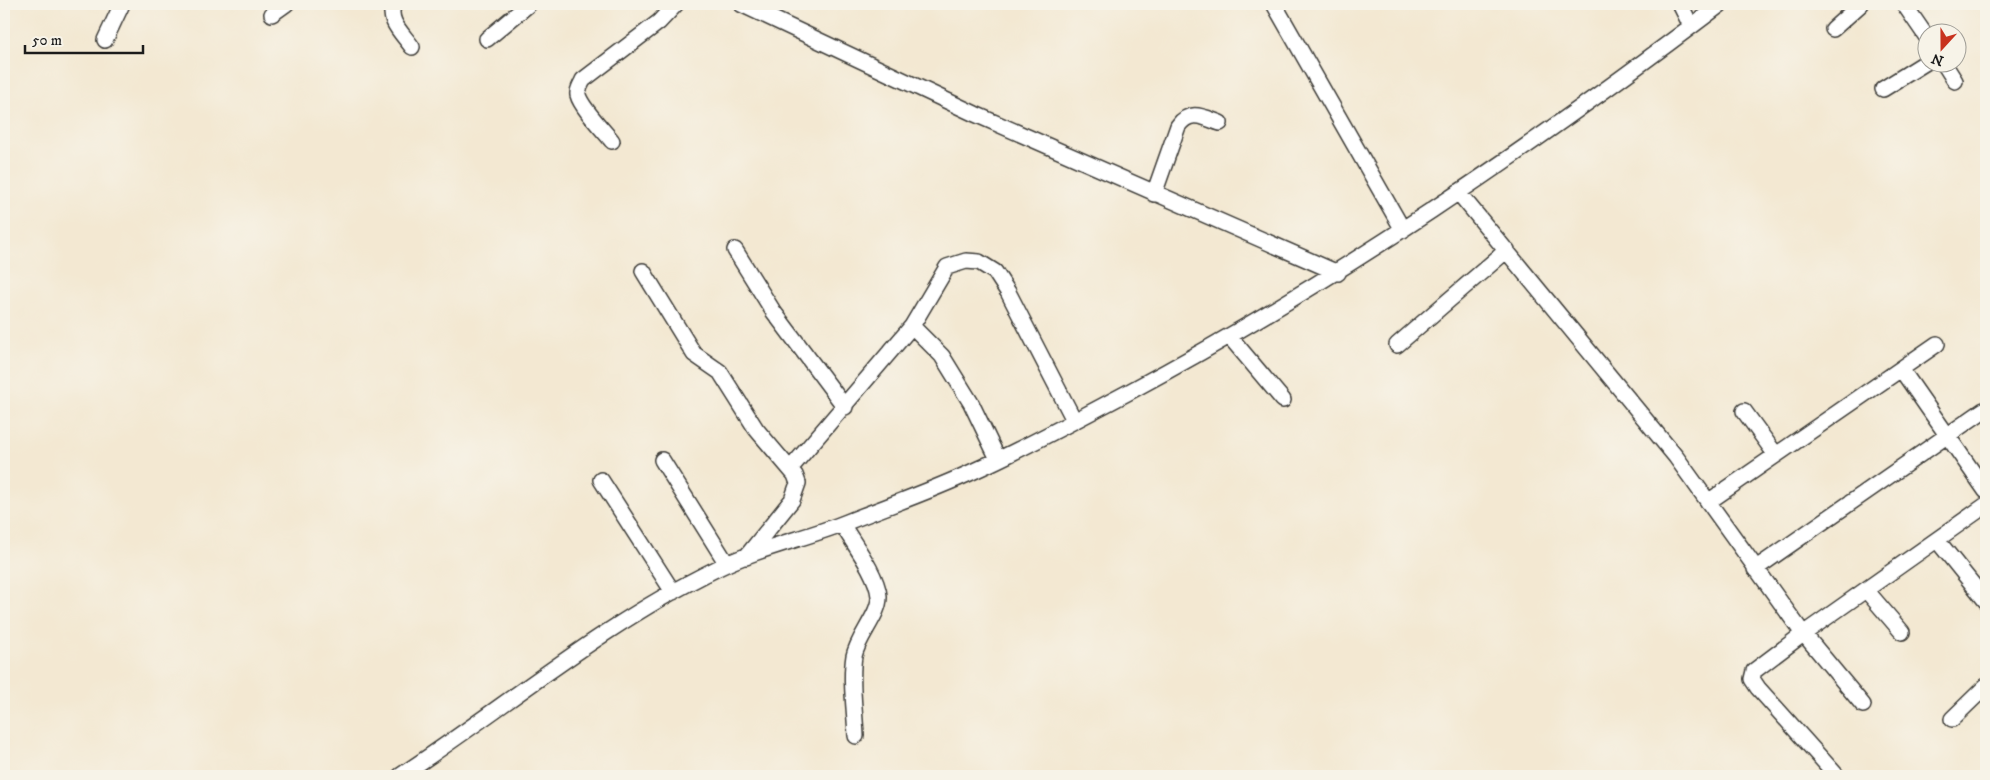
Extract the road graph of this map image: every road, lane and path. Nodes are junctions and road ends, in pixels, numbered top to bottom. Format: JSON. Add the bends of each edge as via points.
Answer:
{"nodes":[{"id":1,"x":122,"y":4,"type":"edge"},
{"id":2,"x":286,"y":4,"type":"edge"},
{"id":3,"x":394,"y":4,"type":"edge"},
{"id":4,"x":529,"y":4,"type":"edge"},
{"id":5,"x":676,"y":4,"type":"edge"},
{"id":6,"x":741,"y":4,"type":"edge"},
{"id":7,"x":1274,"y":4,"type":"edge"},
{"id":8,"x":1680,"y":4,"type":"edge"},
{"id":9,"x":1721,"y":4,"type":"edge"},
{"id":10,"x":1861,"y":4,"type":"edge"},
{"id":11,"x":1904,"y":4,"type":"edge"},
{"id":12,"x":272,"y":14,"type":"dead end"},
{"id":13,"x":1918,"y":24,"type":"edge"},
{"id":14,"x":1691,"y":26,"type":"junction"},
{"id":15,"x":1833,"y":29,"type":"dead end"},
{"id":16,"x":487,"y":38,"type":"dead end"},
{"id":17,"x":105,"y":40,"type":"dead end"},
{"id":18,"x":412,"y":47,"type":"dead end"},
{"id":19,"x":1918,"y":67,"type":"edge"},
{"id":20,"x":1950,"y":72,"type":"edge"},
{"id":21,"x":1955,"y":80,"type":"dead end"},
{"id":22,"x":1883,"y":89,"type":"dead end"},
{"id":23,"x":1220,"y":124,"type":"dead end"},
{"id":24,"x":612,"y":141,"type":"dead end"},
{"id":25,"x":1458,"y":192,"type":"junction"},
{"id":26,"x":1154,"y":194,"type":"junction"},
{"id":27,"x":1403,"y":230,"type":"junction"},
{"id":28,"x":735,"y":250,"type":"dead end"},
{"id":29,"x":1507,"y":250,"type":"junction"},
{"id":30,"x":643,"y":271,"type":"dead end"},
{"id":31,"x":1338,"y":272,"type":"junction"},
{"id":32,"x":912,"y":326,"type":"junction"},
{"id":33,"x":1230,"y":337,"type":"junction"},
{"id":34,"x":1397,"y":344,"type":"dead end"},
{"id":35,"x":1937,"y":344,"type":"dead end"},
{"id":36,"x":1901,"y":369,"type":"junction"},
{"id":37,"x":1283,"y":400,"type":"dead end"},
{"id":38,"x":845,"y":407,"type":"junction"},
{"id":39,"x":1984,"y":410,"type":"dead end"},
{"id":40,"x":1744,"y":411,"type":"dead end"},
{"id":41,"x":1074,"y":420,"type":"junction"},
{"id":42,"x":1947,"y":436,"type":"junction"},
{"id":43,"x":1776,"y":455,"type":"junction"},
{"id":44,"x":998,"y":459,"type":"junction"},
{"id":45,"x":662,"y":460,"type":"dead end"},
{"id":46,"x":790,"y":469,"type":"junction"},
{"id":47,"x":600,"y":480,"type":"dead end"},
{"id":48,"x":1986,"y":491,"type":"edge"},
{"id":49,"x":1708,"y":502,"type":"junction"},
{"id":50,"x":1986,"y":505,"type":"edge"},
{"id":51,"x":842,"y":524,"type":"junction"},
{"id":52,"x":1937,"y":540,"type":"junction"},
{"id":53,"x":746,"y":557,"type":"junction"},
{"id":54,"x":727,"y":564,"type":"junction"},
{"id":55,"x":1755,"y":569,"type":"junction"},
{"id":56,"x":1866,"y":590,"type":"junction"},
{"id":57,"x":673,"y":592,"type":"junction"},
{"id":58,"x":1986,"y":601,"type":"edge"},
{"id":59,"x":1902,"y":632,"type":"dead end"},
{"id":60,"x":1803,"y":634,"type":"junction"},
{"id":61,"x":1986,"y":686,"type":"edge"},
{"id":62,"x":1863,"y":705,"type":"dead end"},
{"id":63,"x":1952,"y":719,"type":"dead end"},
{"id":64,"x":856,"y":736,"type":"dead end"},
{"id":65,"x":400,"y":776,"type":"edge"},
{"id":66,"x":1837,"y":776,"type":"edge"}],
"edges":[{"from":1,"to":17,"type":"street"},
{"from":2,"to":12,"type":"street"},
{"from":3,"to":18,"type":"street","via":[[390,11],[392,20]]},
{"from":4,"to":16,"type":"street"},
{"from":5,"to":24,"type":"street","via":[[659,22],[583,80],[579,88],[582,103]]},
{"from":6,"to":26,"type":"street"},
{"from":7,"to":27,"type":"street"},
{"from":8,"to":14,"type":"street"},
{"from":9,"to":14,"type":"street"},
{"from":10,"to":15,"type":"street"},
{"from":11,"to":13,"type":"street"},
{"from":14,"to":25,"type":"street"},
{"from":19,"to":22,"type":"street"},
{"from":20,"to":21,"type":"street"},
{"from":23,"to":26,"type":"street","via":[[1197,115],[1183,119]]},
{"from":25,"to":27,"type":"street"},
{"from":25,"to":29,"type":"street"},
{"from":26,"to":31,"type":"street"},
{"from":27,"to":31,"type":"street"},
{"from":28,"to":38,"type":"street","via":[[773,311]]},
{"from":29,"to":34,"type":"street"},
{"from":29,"to":49,"type":"street","via":[[1670,449]]},
{"from":30,"to":46,"type":"street","via":[[694,354],[720,372],[756,429]]},
{"from":31,"to":33,"type":"street"},
{"from":32,"to":38,"type":"street"},
{"from":32,"to":41,"type":"street","via":[[948,267],[966,261],[987,265],[1008,292]]},
{"from":32,"to":44,"type":"street","via":[[942,356],[971,403]]},
{"from":33,"to":37,"type":"street"},
{"from":33,"to":41,"type":"street"},
{"from":35,"to":36,"type":"street"},
{"from":36,"to":42,"type":"street"},
{"from":36,"to":43,"type":"street"},
{"from":38,"to":46,"type":"street"},
{"from":39,"to":42,"type":"street"},
{"from":40,"to":43,"type":"street"},
{"from":41,"to":44,"type":"street"},
{"from":42,"to":48,"type":"street"},
{"from":42,"to":55,"type":"street"},
{"from":43,"to":49,"type":"street"},
{"from":44,"to":51,"type":"street"},
{"from":45,"to":54,"type":"street"},
{"from":46,"to":53,"type":"street","via":[[798,483],[797,491]]},
{"from":47,"to":57,"type":"street"},
{"from":49,"to":55,"type":"street"},
{"from":50,"to":52,"type":"street"},
{"from":51,"to":53,"type":"street"},
{"from":51,"to":64,"type":"street","via":[[872,575],[879,597],[854,656]]},
{"from":52,"to":56,"type":"street"},
{"from":52,"to":58,"type":"street"},
{"from":53,"to":54,"type":"street"},
{"from":54,"to":57,"type":"street"},
{"from":55,"to":60,"type":"street"},
{"from":56,"to":59,"type":"street"},
{"from":56,"to":60,"type":"street"},
{"from":57,"to":65,"type":"street","via":[[543,676]]},
{"from":60,"to":62,"type":"street"},
{"from":60,"to":66,"type":"street","via":[[1758,667],[1752,679]]},
{"from":61,"to":63,"type":"street"}]}
